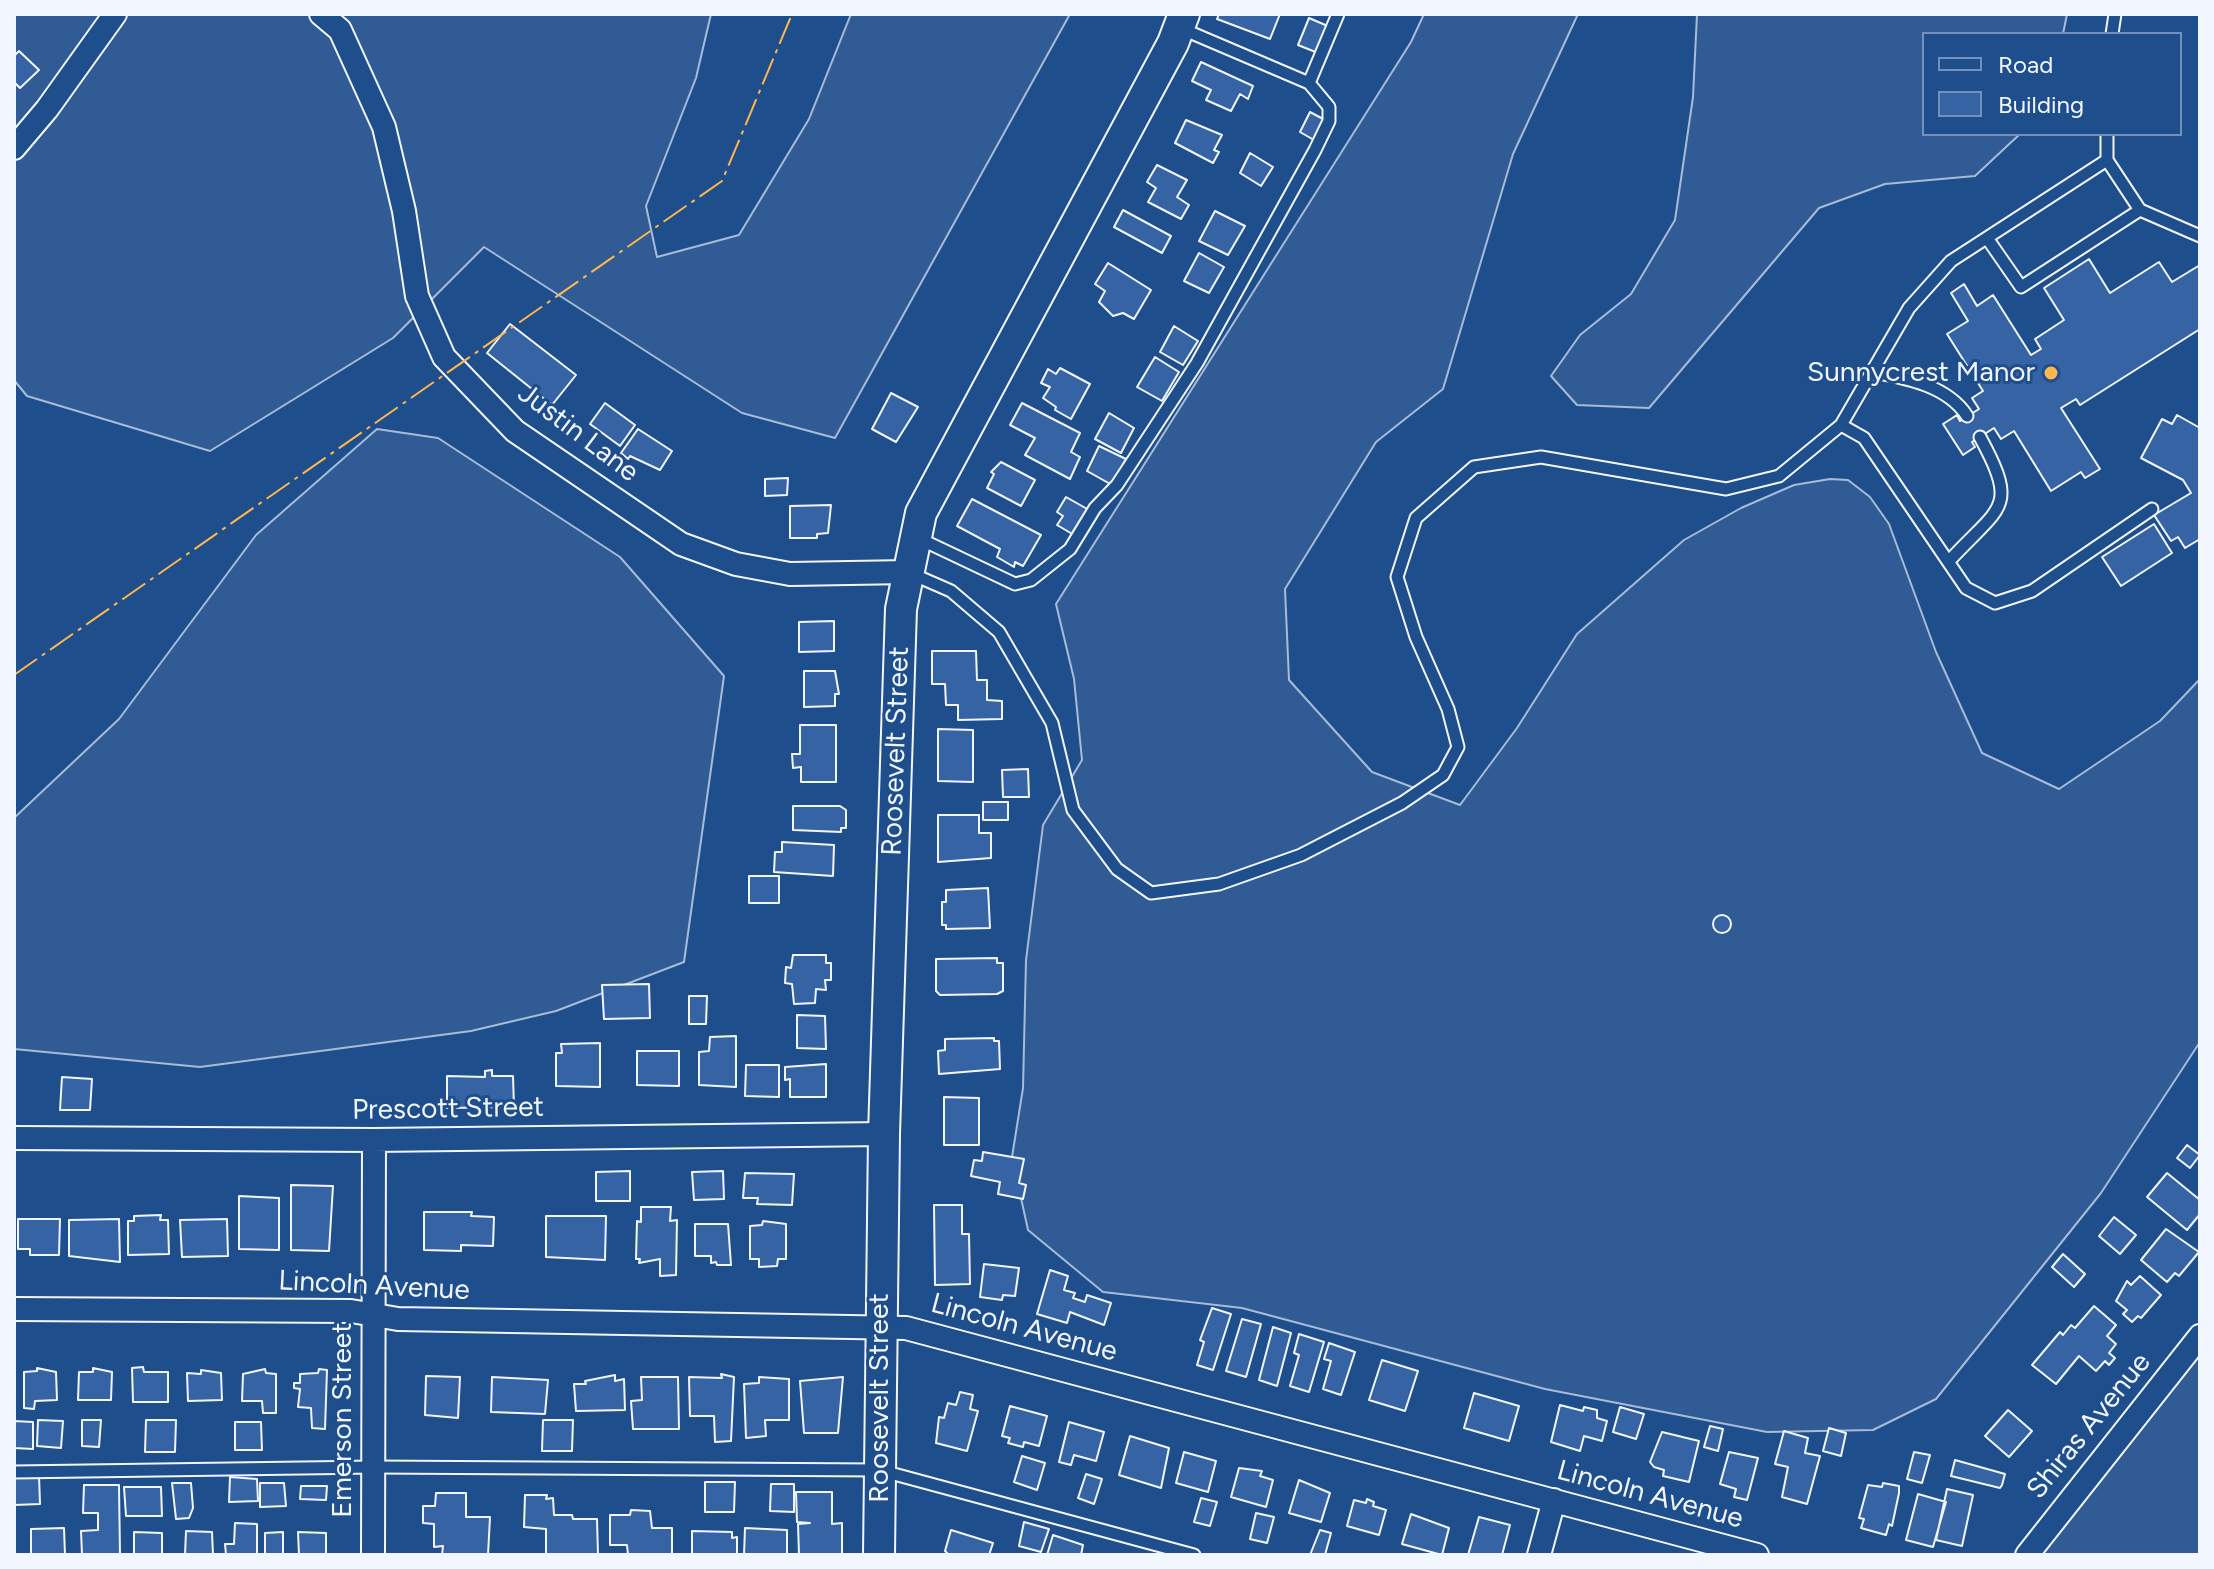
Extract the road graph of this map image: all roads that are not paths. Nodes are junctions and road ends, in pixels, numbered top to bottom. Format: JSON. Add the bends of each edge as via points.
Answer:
{"nodes":[{"id":1,"x":115,"y":14,"type":"edge"},
{"id":2,"x":321,"y":14,"type":"edge"},
{"id":3,"x":1338,"y":14,"type":"edge"},
{"id":4,"x":1182,"y":21,"type":"edge"},
{"id":5,"x":1309,"y":83,"type":"junction"},
{"id":6,"x":2107,"y":136,"type":"edge"},
{"id":7,"x":14,"y":148,"type":"edge"},
{"id":8,"x":2107,"y":160,"type":"junction"},
{"id":9,"x":2140,"y":210,"type":"junction"},
{"id":10,"x":2200,"y":236,"type":"edge"},
{"id":11,"x":1987,"y":238,"type":"junction"},
{"id":12,"x":1873,"y":372,"type":"junction"},
{"id":13,"x":1967,"y":416,"type":"dead end"},
{"id":14,"x":1841,"y":425,"type":"junction"},
{"id":15,"x":1980,"y":437,"type":"dead end"},
{"id":16,"x":2152,"y":509,"type":"dead end"},
{"id":17,"x":916,"y":537,"type":"junction"},
{"id":18,"x":1950,"y":560,"type":"junction"},
{"id":19,"x":908,"y":572,"type":"junction"},
{"id":20,"x":884,"y":1134,"type":"junction"},
{"id":21,"x":14,"y":1138,"type":"edge"},
{"id":22,"x":374,"y":1140,"type":"junction"},
{"id":23,"x":14,"y":1309,"type":"edge"},
{"id":24,"x":373,"y":1315,"type":"junction"},
{"id":25,"x":880,"y":1327,"type":"junction"},
{"id":26,"x":2200,"y":1336,"type":"edge"},
{"id":27,"x":374,"y":1467,"type":"junction"},
{"id":28,"x":879,"y":1470,"type":"junction"},
{"id":29,"x":14,"y":1472,"type":"edge"},
{"id":30,"x":1554,"y":1500,"type":"junction"},
{"id":31,"x":373,"y":1555,"type":"edge"},
{"id":32,"x":879,"y":1555,"type":"edge"},
{"id":33,"x":1194,"y":1555,"type":"edge"},
{"id":34,"x":1539,"y":1555,"type":"edge"},
{"id":35,"x":1757,"y":1555,"type":"edge"},
{"id":36,"x":2027,"y":1555,"type":"edge"}],
"edges":[{"from":1,"to":7,"type":"street"},
{"from":2,"to":19,"type":"street","name":"Justin Lane","via":[[340,30],[384,127],[417,296],[444,357],[515,431],[681,544],[736,564],[790,574]]},
{"from":3,"to":5,"type":"lane"},
{"from":4,"to":5,"type":"lane"},
{"from":4,"to":17,"type":"street","name":"Roosevelt Street","via":[[921,513]]},
{"from":5,"to":17,"type":"lane","via":[[1329,107],[1329,121],[1315,150],[1197,363],[1070,549],[1031,580],[1015,584]]},
{"from":6,"to":8,"type":"lane"},
{"from":8,"to":9,"type":"lane"},
{"from":8,"to":11,"type":"lane"},
{"from":9,"to":10,"type":"lane"},
{"from":9,"to":11,"type":"lane","via":[[2021,287]]},
{"from":11,"to":12,"type":"lane","via":[[1951,261],[1909,308]]},
{"from":12,"to":13,"type":"lane","via":[[1939,392],[1959,403]]},
{"from":12,"to":14,"type":"lane"},
{"from":14,"to":18,"type":"lane","via":[[1864,438]]},
{"from":14,"to":19,"type":"lane","via":[[1779,476],[1726,489],[1541,457],[1474,467],[1416,518],[1397,577],[1458,747],[1443,775],[1402,803],[1301,855],[1219,884],[1151,893],[1117,869],[1073,810],[1052,723],[999,632],[951,591]]},
{"from":15,"to":18,"type":"lane","via":[[2004,492],[2000,507]]},
{"from":16,"to":18,"type":"lane","via":[[2032,591],[1995,603],[1966,588]]},
{"from":17,"to":19,"type":"street","name":"Roosevelt Street"},
{"from":19,"to":20,"type":"street","name":"Roosevelt Street","via":[[901,609]]},
{"from":20,"to":22,"type":"street","name":"Prescott Street"},
{"from":20,"to":25,"type":"street","name":"Roosevelt Street"},
{"from":21,"to":22,"type":"street","name":"Prescott Street"},
{"from":22,"to":24,"type":"street","name":"Emerson Street"},
{"from":23,"to":24,"type":"street","name":"Lincoln Avenue"},
{"from":24,"to":25,"type":"street","name":"Lincoln Avenue"},
{"from":24,"to":27,"type":"street","name":"Emerson Street"},
{"from":25,"to":28,"type":"street","name":"Roosevelt Street"},
{"from":25,"to":30,"type":"street","name":"Lincoln Avenue","via":[[934,1333]]},
{"from":26,"to":36,"type":"street","name":"Shiras Avenue"},
{"from":27,"to":28,"type":"lane"},
{"from":27,"to":29,"type":"lane"},
{"from":27,"to":31,"type":"street","name":"Emerson Street"},
{"from":28,"to":32,"type":"street","name":"Roosevelt Street"},
{"from":28,"to":33,"type":"lane"},
{"from":30,"to":34,"type":"street"},
{"from":30,"to":35,"type":"street","name":"Lincoln Avenue"}]}
